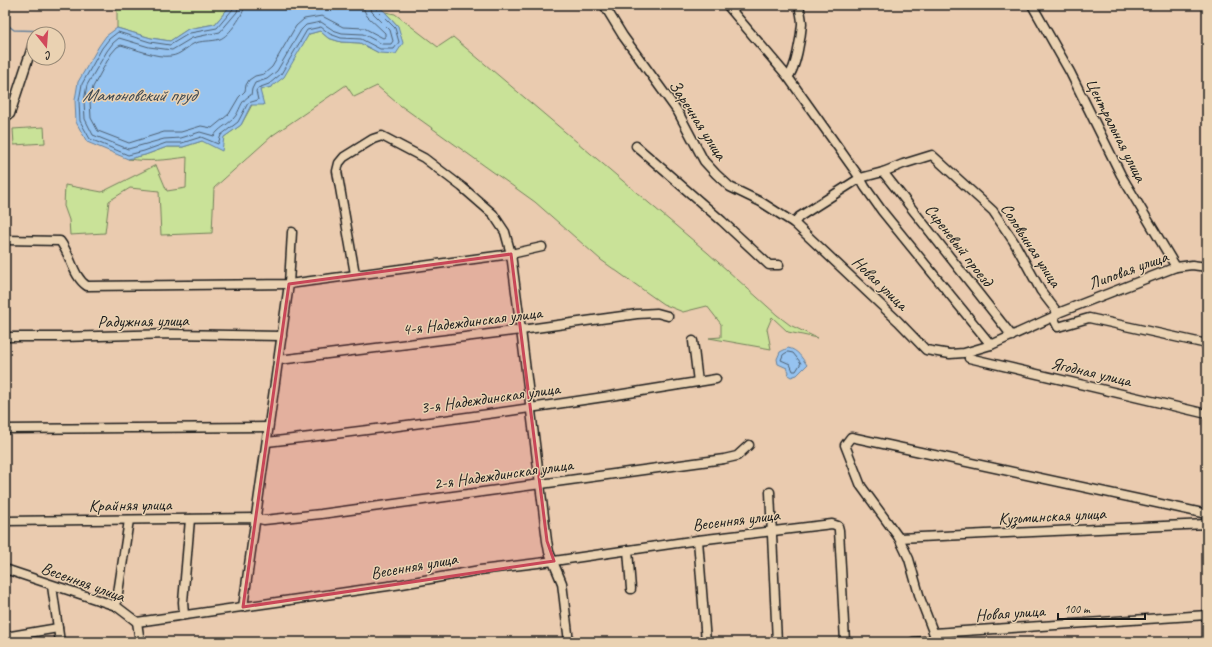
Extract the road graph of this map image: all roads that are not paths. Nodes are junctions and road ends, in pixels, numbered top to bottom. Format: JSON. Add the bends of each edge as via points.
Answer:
{"nodes":[{"id":1,"x":604,"y":5,"type":"edge"},
{"id":2,"x":727,"y":5,"type":"edge"},
{"id":3,"x":799,"y":5,"type":"edge"},
{"id":4,"x":1032,"y":5,"type":"edge"},
{"id":5,"x":26,"y":65,"type":"edge"},
{"id":6,"x":788,"y":77,"type":"junction"},
{"id":7,"x":5,"y":117,"type":"edge"},
{"id":8,"x":636,"y":146,"type":"dead end"},
{"id":9,"x":883,"y":172,"type":"junction"},
{"id":10,"x":860,"y":178,"type":"junction"},
{"id":11,"x":794,"y":223,"type":"junction"},
{"id":12,"x":292,"y":232,"type":"dead end"},
{"id":13,"x":5,"y":240,"type":"edge"},
{"id":14,"x":542,"y":247,"type":"dead end"},
{"id":15,"x":511,"y":254,"type":"junction"},
{"id":16,"x":778,"y":264,"type":"dead end"},
{"id":17,"x":1176,"y":267,"type":"junction"},
{"id":18,"x":1207,"y":267,"type":"edge"},
{"id":19,"x":355,"y":274,"type":"junction"},
{"id":20,"x":289,"y":284,"type":"junction"},
{"id":21,"x":1056,"y":315,"type":"junction"},
{"id":22,"x":668,"y":316,"type":"dead end"},
{"id":23,"x":521,"y":330,"type":"junction"},
{"id":24,"x":282,"y":336,"type":"junction"},
{"id":25,"x":1012,"y":336,"type":"junction"},
{"id":26,"x":5,"y":337,"type":"edge"},
{"id":27,"x":693,"y":341,"type":"dead end"},
{"id":28,"x":1207,"y":344,"type":"edge"},
{"id":29,"x":991,"y":345,"type":"junction"},
{"id":30,"x":950,"y":354,"type":"joint"},
{"id":31,"x":969,"y":358,"type":"dead end"},
{"id":32,"x":279,"y":360,"type":"junction"},
{"id":33,"x":716,"y":379,"type":"dead end"},
{"id":34,"x":698,"y":382,"type":"junction"},
{"id":35,"x":530,"y":408,"type":"junction"},
{"id":36,"x":1207,"y":414,"type":"edge"},
{"id":37,"x":268,"y":427,"type":"junction"},
{"id":38,"x":5,"y":429,"type":"edge"},
{"id":39,"x":267,"y":442,"type":"junction"},
{"id":40,"x":749,"y":445,"type":"dead end"},
{"id":41,"x":540,"y":484,"type":"junction"},
{"id":42,"x":770,"y":492,"type":"dead end"},
{"id":43,"x":1207,"y":514,"type":"edge"},
{"id":44,"x":256,"y":518,"type":"junction"},
{"id":45,"x":190,"y":519,"type":"junction"},
{"id":46,"x":129,"y":520,"type":"junction"},
{"id":47,"x":5,"y":521,"type":"edge"},
{"id":48,"x":1207,"y":524,"type":"edge"},
{"id":49,"x":773,"y":531,"type":"junction"},
{"id":50,"x":899,"y":538,"type":"junction"},
{"id":51,"x":698,"y":540,"type":"junction"},
{"id":52,"x":628,"y":550,"type":"junction"},
{"id":53,"x":554,"y":561,"type":"junction"},
{"id":54,"x":5,"y":569,"type":"edge"},
{"id":55,"x":52,"y":586,"type":"junction"},
{"id":56,"x":631,"y":589,"type":"dead end"},
{"id":57,"x":116,"y":606,"type":"junction"},
{"id":58,"x":243,"y":607,"type":"junction"},
{"id":59,"x":184,"y":615,"type":"junction"},
{"id":60,"x":1207,"y":616,"type":"edge"},
{"id":61,"x":137,"y":622,"type":"junction"},
{"id":62,"x":58,"y":628,"type":"junction"},
{"id":63,"x":5,"y":636,"type":"edge"},
{"id":64,"x":936,"y":638,"type":"edge"},
{"id":65,"x":60,"y":642,"type":"edge"},
{"id":66,"x":140,"y":642,"type":"edge"},
{"id":67,"x":569,"y":642,"type":"edge"},
{"id":68,"x":706,"y":642,"type":"edge"},
{"id":69,"x":777,"y":642,"type":"edge"},
{"id":70,"x":844,"y":642,"type":"edge"},
{"id":71,"x":913,"y":642,"type":"edge"}],
"edges":[{"from":1,"to":11,"type":"street","name":"Заречная улица","via":[[623,36],[678,112],[704,161],[730,187],[761,202]]},
{"from":2,"to":6,"type":"street"},
{"from":3,"to":6,"type":"street","via":[[802,22],[799,44]]},
{"from":4,"to":17,"type":"street","name":"Центральная улица","via":[[1070,72],[1121,176]]},
{"from":5,"to":7,"type":"street","via":[[10,114]]},
{"from":6,"to":10,"type":"street"},
{"from":8,"to":16,"type":"street","via":[[769,264]]},
{"from":9,"to":10,"type":"street","name":"Соловьиная улица"},
{"from":9,"to":21,"type":"street","name":"Соловьиная улица","via":[[932,155],[993,211]]},
{"from":9,"to":25,"type":"street","name":"Сиреневый проезд"},
{"from":10,"to":11,"type":"street","name":"Соловьиная улица"},
{"from":10,"to":29,"type":"street","via":[[882,211]]},
{"from":11,"to":30,"type":"street","name":"Новая улица","via":[[926,350]]},
{"from":12,"to":20,"type":"street"},
{"from":13,"to":20,"type":"street","via":[[60,241],[80,281],[87,286]]},
{"from":14,"to":15,"type":"street"},
{"from":15,"to":19,"type":"street"},
{"from":15,"to":19,"type":"street","via":[[505,232],[493,214],[433,164],[382,136],[372,139],[344,157],[337,170]]},
{"from":15,"to":23,"type":"street"},
{"from":17,"to":18,"type":"street","name":"Липовая улица"},
{"from":17,"to":21,"type":"street","name":"Липовая улица"},
{"from":19,"to":20,"type":"street"},
{"from":20,"to":24,"type":"street"},
{"from":21,"to":25,"type":"street","name":"Липовая улица"},
{"from":21,"to":28,"type":"street","via":[[1058,326],[1089,318]]},
{"from":22,"to":23,"type":"street","name":"4-я Надеждинская улица","via":[[657,313],[637,314]]},
{"from":23,"to":32,"type":"street","name":"4-я Надеждинская улица"},
{"from":23,"to":35,"type":"street"},
{"from":24,"to":26,"type":"street","name":"Радужная улица","via":[[172,334]]},
{"from":24,"to":32,"type":"street"},
{"from":25,"to":29,"type":"street","name":"Липовая улица"},
{"from":27,"to":34,"type":"street"},
{"from":29,"to":30,"type":"street","name":"Липовая улица","via":[[964,353]]},
{"from":31,"to":36,"type":"street","name":"Ягодная улица"},
{"from":32,"to":37,"type":"street"},
{"from":33,"to":34,"type":"street","name":"3-я Надеждинская улица"},
{"from":34,"to":35,"type":"street","name":"3-я Надеждинская улица"},
{"from":35,"to":39,"type":"street","name":"3-я Надеждинская улица"},
{"from":35,"to":41,"type":"street"},
{"from":37,"to":38,"type":"street"},
{"from":37,"to":39,"type":"street"},
{"from":39,"to":44,"type":"street"},
{"from":40,"to":41,"type":"street","name":"2-я Надеждинская улица","via":[[737,456],[724,459]]},
{"from":41,"to":44,"type":"street","name":"2-я Надеждинская улица","via":[[321,514],[264,520]]},
{"from":41,"to":53,"type":"street","via":[[549,552]]},
{"from":42,"to":49,"type":"street"},
{"from":43,"to":50,"type":"street","via":[[851,437],[845,445],[861,486]]},
{"from":44,"to":45,"type":"street","name":"Крайняя улица"},
{"from":44,"to":58,"type":"street"},
{"from":45,"to":46,"type":"street","name":"Крайняя улица"},
{"from":45,"to":59,"type":"street"},
{"from":46,"to":47,"type":"street","name":"Крайняя улица"},
{"from":46,"to":57,"type":"street"},
{"from":48,"to":50,"type":"street","name":"Кузьминская улица"},
{"from":49,"to":51,"type":"street","name":"Весенняя улица"},
{"from":49,"to":69,"type":"street"},
{"from":49,"to":70,"type":"street","name":"Весенняя улица","via":[[832,524],[838,526]]},
{"from":50,"to":64,"type":"street","via":[[909,559],[920,598]]},
{"from":51,"to":52,"type":"street","name":"Весенняя улица"},
{"from":51,"to":68,"type":"street"},
{"from":52,"to":53,"type":"street","name":"Весенняя улица"},
{"from":52,"to":56,"type":"street"},
{"from":53,"to":58,"type":"street","name":"Весенняя улица"},
{"from":53,"to":67,"type":"street","via":[[562,583]]},
{"from":54,"to":55,"type":"street","name":"Весенняя улица"},
{"from":55,"to":57,"type":"street","name":"Весенняя улица"},
{"from":55,"to":62,"type":"street"},
{"from":57,"to":61,"type":"street","name":"Весенняя улица"},
{"from":58,"to":59,"type":"street","name":"Весенняя улица"},
{"from":59,"to":61,"type":"street","name":"Весенняя улица"},
{"from":60,"to":64,"type":"street","name":"Новая улица"},
{"from":61,"to":66,"type":"street"},
{"from":62,"to":63,"type":"street"},
{"from":62,"to":65,"type":"street"},
{"from":64,"to":71,"type":"street","name":"Новая улица"}]}
